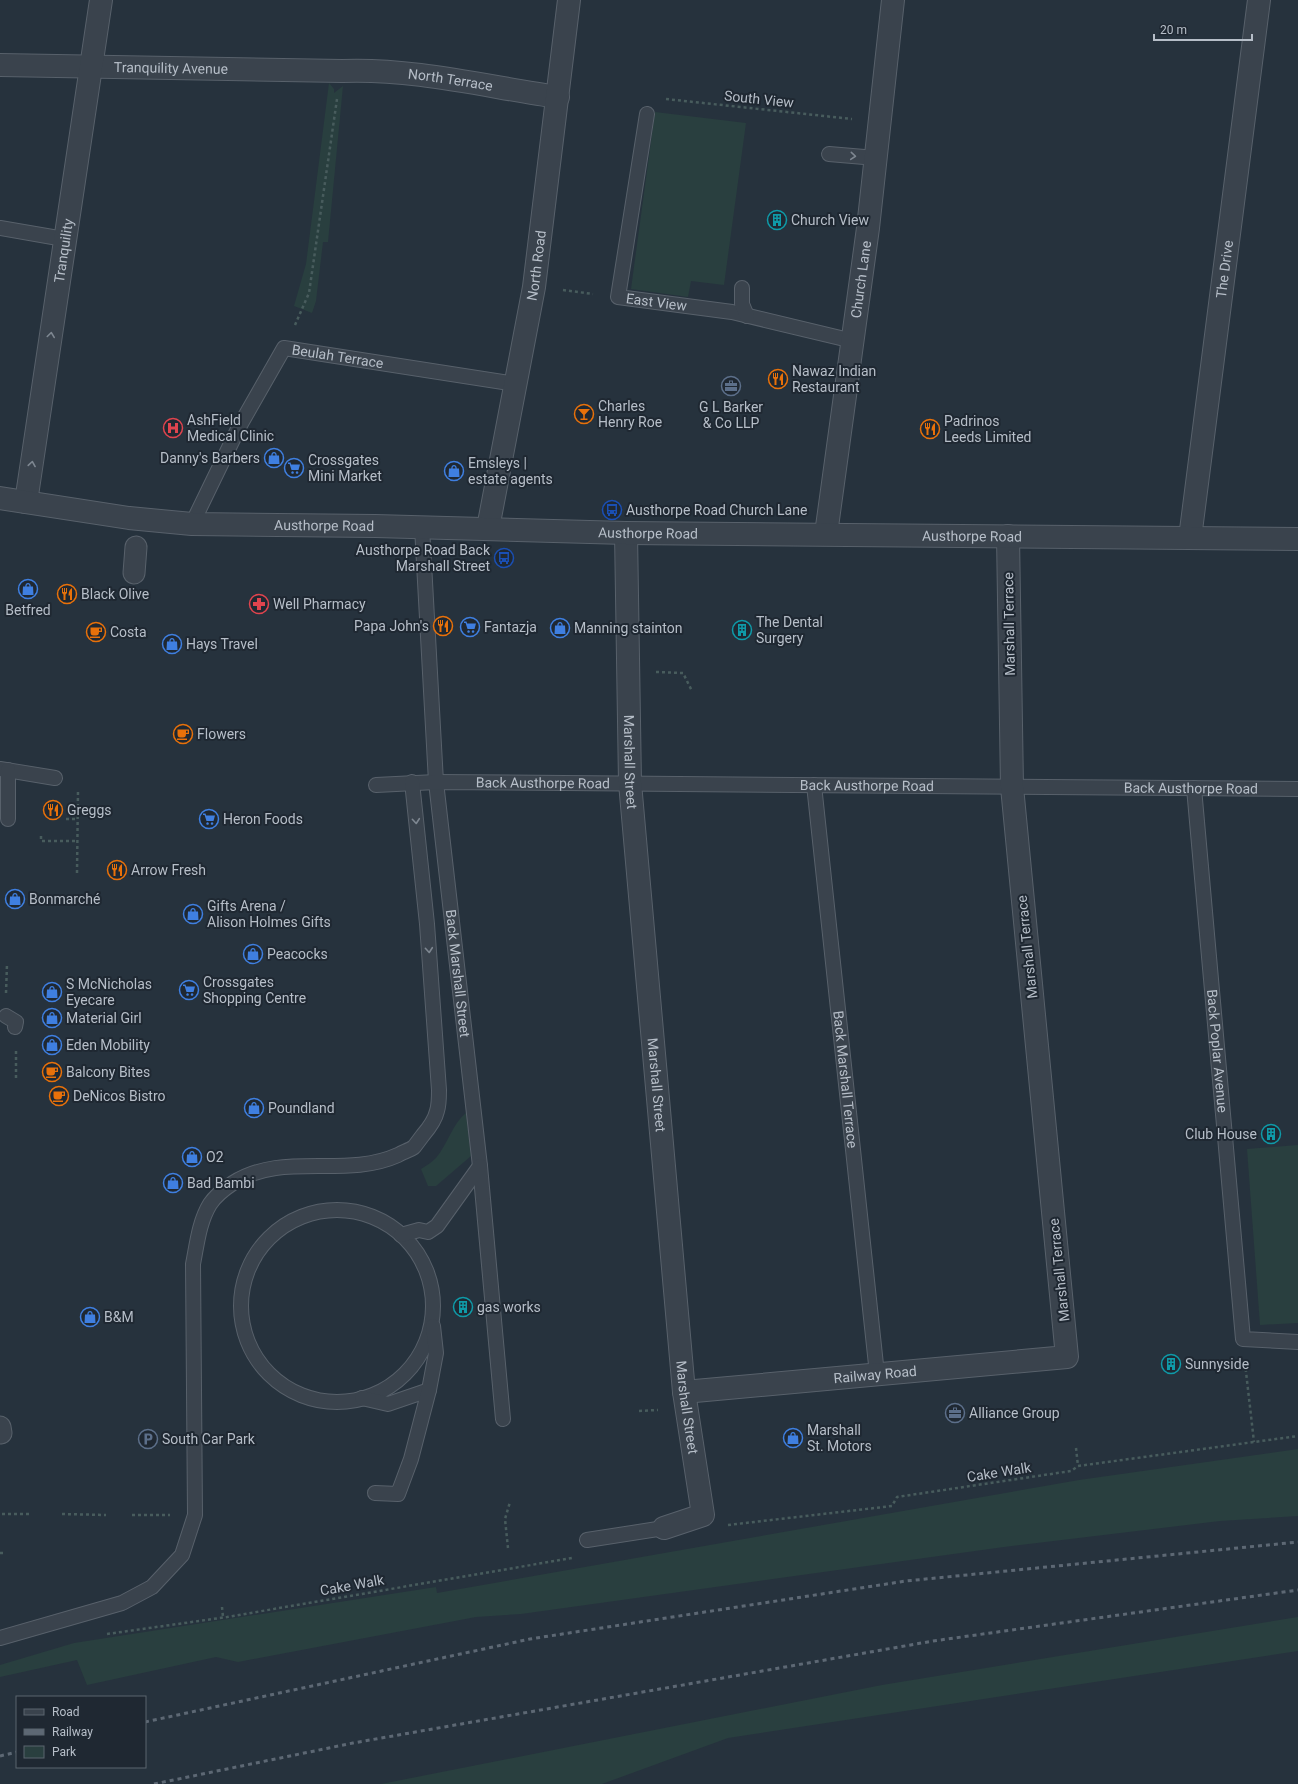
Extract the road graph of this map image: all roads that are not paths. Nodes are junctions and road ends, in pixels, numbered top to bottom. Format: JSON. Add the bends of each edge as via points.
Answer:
{"nodes":[{"id":1,"x":101,"y":0,"type":"edge"},
{"id":2,"x":569,"y":0,"type":"edge"},
{"id":3,"x":893,"y":0,"type":"edge"},
{"id":4,"x":1259,"y":0,"type":"edge"},
{"id":5,"x":0,"y":65,"type":"edge"},
{"id":6,"x":91,"y":66,"type":"junction"},
{"id":7,"x":342,"y":71,"type":"joint"},
{"id":8,"x":558,"y":97,"type":"junction"},
{"id":9,"x":647,"y":114,"type":"road end"},
{"id":10,"x":830,"y":154,"type":"dead end"},
{"id":11,"x":876,"y":158,"type":"junction"},
{"id":12,"x":0,"y":228,"type":"edge"},
{"id":13,"x":64,"y":239,"type":"junction"},
{"id":14,"x":742,"y":288,"type":"dead end"},
{"id":15,"x":747,"y":316,"type":"junction"},
{"id":16,"x":853,"y":341,"type":"junction"},
{"id":17,"x":516,"y":384,"type":"junction"},
{"id":18,"x":0,"y":498,"type":"edge"},
{"id":19,"x":26,"y":502,"type":"junction"},
{"id":20,"x":192,"y":524,"type":"junction"},
{"id":21,"x":422,"y":527,"type":"junction"},
{"id":22,"x":488,"y":528,"type":"junction"},
{"id":23,"x":626,"y":533,"type":"junction"},
{"id":24,"x":826,"y":534,"type":"junction"},
{"id":25,"x":1008,"y":536,"type":"junction"},
{"id":26,"x":1190,"y":538,"type":"junction"},
{"id":27,"x":1298,"y":539,"type":"edge"},
{"id":28,"x":136,"y":547,"type":"dead end"},
{"id":29,"x":134,"y":573,"type":"dead end"},
{"id":30,"x":4,"y":769,"type":"edge"},
{"id":31,"x":55,"y":778,"type":"dead end"},
{"id":32,"x":412,"y":782,"type":"junction"},
{"id":33,"x":436,"y":782,"type":"junction"},
{"id":34,"x":630,"y":783,"type":"junction"},
{"id":35,"x":376,"y":785,"type":"dead end"},
{"id":36,"x":814,"y":785,"type":"junction"},
{"id":37,"x":1012,"y":786,"type":"junction"},
{"id":38,"x":1194,"y":788,"type":"junction"},
{"id":39,"x":1298,"y":789,"type":"edge"},
{"id":40,"x":8,"y":819,"type":"dead end"},
{"id":41,"x":480,"y":1166,"type":"junction"},
{"id":42,"x":401,"y":1235,"type":"junction"},
{"id":43,"x":432,"y":1322,"type":"junction"},
{"id":44,"x":1298,"y":1342,"type":"edge"},
{"id":45,"x":1067,"y":1357,"type":"joint"},
{"id":46,"x":876,"y":1374,"type":"junction"},
{"id":47,"x":429,"y":1390,"type":"junction"},
{"id":48,"x":684,"y":1392,"type":"junction"},
{"id":49,"x":362,"y":1398,"type":"junction"},
{"id":50,"x":503,"y":1419,"type":"dead end"},
{"id":51,"x":376,"y":1493,"type":"dead end"},
{"id":52,"x":664,"y":1528,"type":"joint"},
{"id":53,"x":587,"y":1540,"type":"dead end"},
{"id":54,"x":0,"y":1638,"type":"edge"}],
"edges":[{"from":1,"to":6,"type":"street","name":"Tranquility"},
{"from":2,"to":8,"type":"street","name":"North Road"},
{"from":3,"to":11,"type":"street","name":"Church Lane"},
{"from":4,"to":26,"type":"street","name":"The Drive"},
{"from":5,"to":6,"type":"street","name":"Tranquility Avenue"},
{"from":6,"to":7,"type":"street","name":"Tranquility Avenue"},
{"from":6,"to":13,"type":"street","name":"Tranquility"},
{"from":7,"to":8,"type":"street","name":"North Terrace","via":[[398,72]]},
{"from":8,"to":17,"type":"street","name":"North Road","via":[[534,287]]},
{"from":9,"to":15,"type":"lane","name":"East View","via":[[618,297]]},
{"from":10,"to":11,"type":"lane","one_way":true},
{"from":11,"to":16,"type":"street","name":"Church Lane"},
{"from":12,"to":13,"type":"lane"},
{"from":19,"to":13,"type":"street","name":"Tranquility","one_way":true},
{"from":14,"to":15,"type":"lane","via":[[742,304]]},
{"from":15,"to":16,"type":"lane","name":"East View"},
{"from":16,"to":24,"type":"street","name":"Church Lane"},
{"from":17,"to":20,"type":"lane","name":"Beulah Terrace","via":[[284,348],[238,427]]},
{"from":17,"to":22,"type":"street","name":"North Road"},
{"from":18,"to":19,"type":"street","name":"Austhorpe Road"},
{"from":19,"to":20,"type":"street","name":"Austhorpe Road","via":[[129,518]]},
{"from":20,"to":21,"type":"street","name":"Austhorpe Road"},
{"from":21,"to":22,"type":"street","name":"Austhorpe Road"},
{"from":21,"to":33,"type":"lane","name":"Back Marshall Street"},
{"from":22,"to":23,"type":"street","name":"Austhorpe Road"},
{"from":23,"to":24,"type":"street","name":"Austhorpe Road"},
{"from":23,"to":34,"type":"street","name":"Marshall Street"},
{"from":24,"to":25,"type":"street","name":"Austhorpe Road"},
{"from":25,"to":26,"type":"street","name":"Austhorpe Road"},
{"from":25,"to":37,"type":"street","name":"Marshall Terrace"},
{"from":26,"to":27,"type":"street","name":"Austhorpe Road"},
{"from":28,"to":29,"type":"street"},
{"from":30,"to":31,"type":"lane"},
{"from":30,"to":40,"type":"lane"},
{"from":32,"to":33,"type":"lane","name":"Back Austhorpe Road"},
{"from":32,"to":35,"type":"lane","name":"Back Austhorpe Road"},
{"from":32,"to":54,"type":"lane","one_way":true,"via":[[433,1005],[439,1090],[437,1112],[413,1148],[385,1160],[345,1166],[276,1167],[245,1175],[211,1203],[198,1236],[193,1264],[195,1516],[182,1555],[152,1587],[122,1603]]},
{"from":33,"to":34,"type":"lane","name":"Back Austhorpe Road"},
{"from":33,"to":41,"type":"lane","name":"Back Marshall Street"},
{"from":34,"to":36,"type":"lane","name":"Back Austhorpe Road"},
{"from":34,"to":48,"type":"street","name":"Marshall Street"},
{"from":36,"to":37,"type":"lane","name":"Back Austhorpe Road"},
{"from":36,"to":46,"type":"lane","name":"Back Marshall Terrace"},
{"from":37,"to":38,"type":"lane","name":"Back Austhorpe Road"},
{"from":37,"to":45,"type":"street","name":"Marshall Terrace"},
{"from":38,"to":39,"type":"lane","name":"Back Austhorpe Road"},
{"from":38,"to":44,"type":"lane","name":"Back Poplar Avenue","via":[[1243,1338]]},
{"from":41,"to":42,"type":"lane","via":[[437,1226],[428,1232],[419,1230]]},
{"from":41,"to":50,"type":"lane","name":"Back Marshall Street"},
{"from":42,"to":43,"type":"lane","via":[[426,1269],[432,1290]]},
{"from":42,"to":49,"type":"lane","via":[[365,1214],[344,1210],[323,1211],[303,1216],[284,1225],[268,1238],[255,1255],[245,1275],[240,1297],[244,1334],[257,1360],[271,1377],[310,1399],[333,1402]]},
{"from":43,"to":47,"type":"lane","via":[[436,1353]]},
{"from":43,"to":49,"type":"lane","via":[[421,1352],[409,1370],[393,1384],[374,1395]]},
{"from":45,"to":46,"type":"street","name":"Railway Road"},
{"from":46,"to":48,"type":"street","name":"Railway Road"},
{"from":47,"to":49,"type":"lane","via":[[388,1404]]},
{"from":47,"to":51,"type":"lane","via":[[411,1459],[398,1494]]},
{"from":48,"to":52,"type":"street","name":"Marshall Street","via":[[703,1516]]},
{"from":52,"to":53,"type":"lane"}]}
